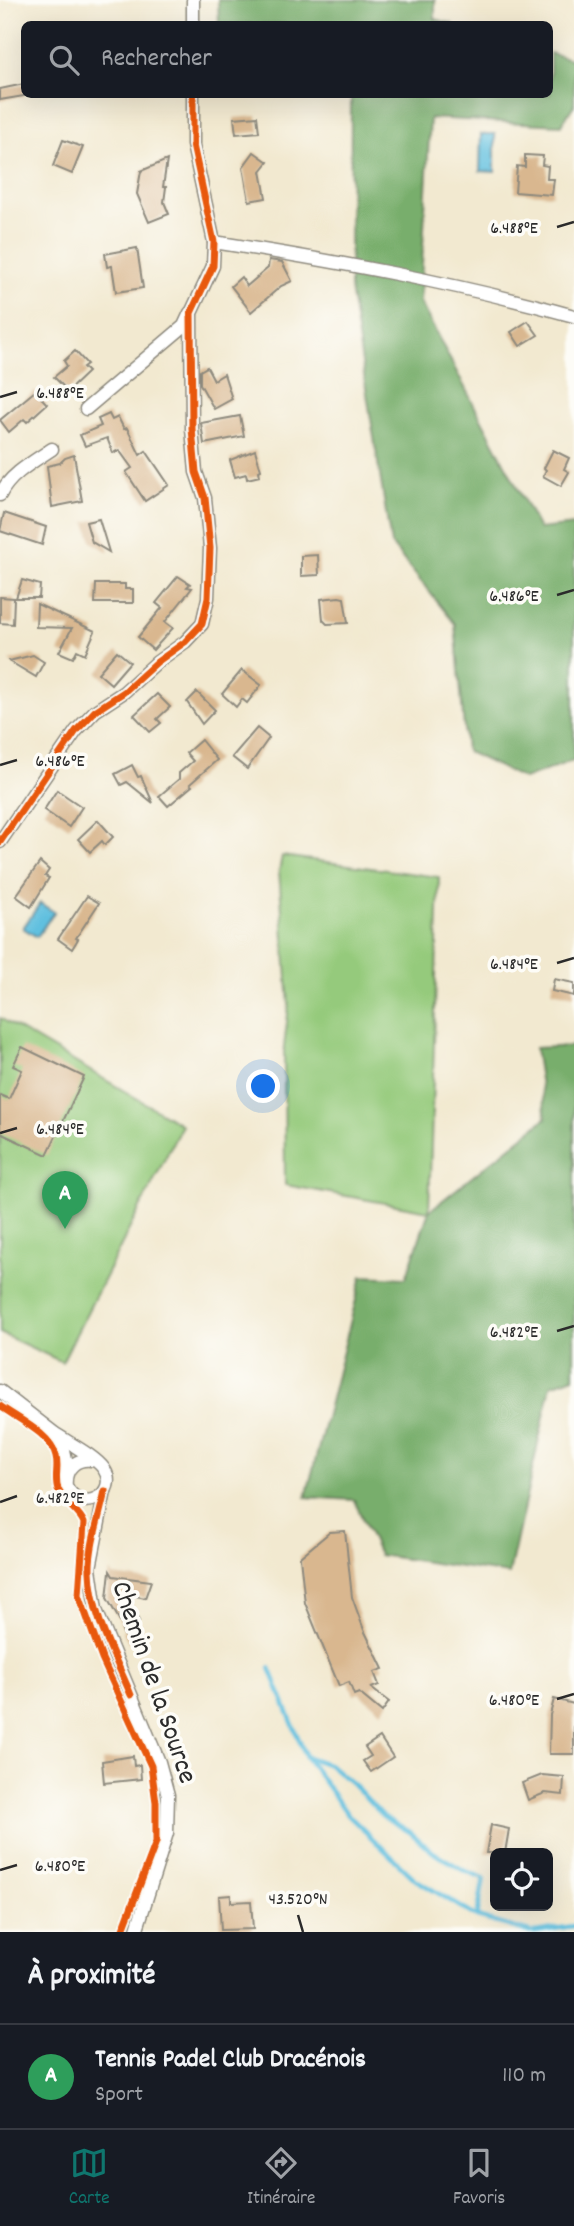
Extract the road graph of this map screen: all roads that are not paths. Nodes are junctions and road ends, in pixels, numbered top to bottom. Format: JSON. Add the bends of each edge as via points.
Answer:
{"nodes":[{"id":1,"x":193,"y":0,"type":"edge"},
{"id":2,"x":193,"y":21,"type":"edge"},
{"id":3,"x":193,"y":98,"type":"edge"},
{"id":4,"x":214,"y":242,"type":"junction"},
{"id":5,"x":191,"y":313,"type":"junction"},
{"id":6,"x":574,"y":316,"type":"edge"},
{"id":7,"x":86,"y":409,"type":"dead end"},
{"id":8,"x":52,"y":449,"type":"dead end"},
{"id":9,"x":0,"y":495,"type":"edge"},
{"id":10,"x":0,"y":842,"type":"edge"},
{"id":11,"x":0,"y":1391,"type":"edge"},
{"id":12,"x":54,"y":1433,"type":"junction"},
{"id":13,"x":96,"y":1461,"type":"junction"},
{"id":14,"x":68,"y":1470,"type":"junction"},
{"id":15,"x":105,"y":1491,"type":"junction"},
{"id":16,"x":81,"y":1500,"type":"junction"},
{"id":17,"x":97,"y":1529,"type":"junction"},
{"id":18,"x":136,"y":1932,"type":"edge"}],
"edges":[{"from":1,"to":2,"type":"street"},
{"from":3,"to":4,"type":"street","via":[[194,145]]},
{"from":4,"to":5,"type":"street","via":[[213,266]]},
{"from":4,"to":6,"type":"street","via":[[371,269]]},
{"from":5,"to":7,"type":"street","via":[[184,326]]},
{"from":5,"to":10,"type":"street","via":[[192,429],[209,530],[208,598],[202,624],[76,731]]},
{"from":8,"to":9,"type":"street","via":[[21,471]]},
{"from":11,"to":12,"type":"street"},
{"from":12,"to":13,"type":"street"},
{"from":12,"to":14,"type":"street"},
{"from":13,"to":14,"type":"street","via":[[82,1460]]},
{"from":13,"to":15,"type":"street","via":[[105,1471]]},
{"from":14,"to":16,"type":"street","via":[[69,1493]]},
{"from":15,"to":16,"type":"street","via":[[94,1500]]},
{"from":15,"to":17,"type":"street","name":"Chemin de la Source"},
{"from":16,"to":17,"type":"street"},
{"from":17,"to":18,"type":"street","name":"Chemin de la Source","via":[[90,1568],[96,1610],[159,1762],[168,1795],[167,1833]]}]}
